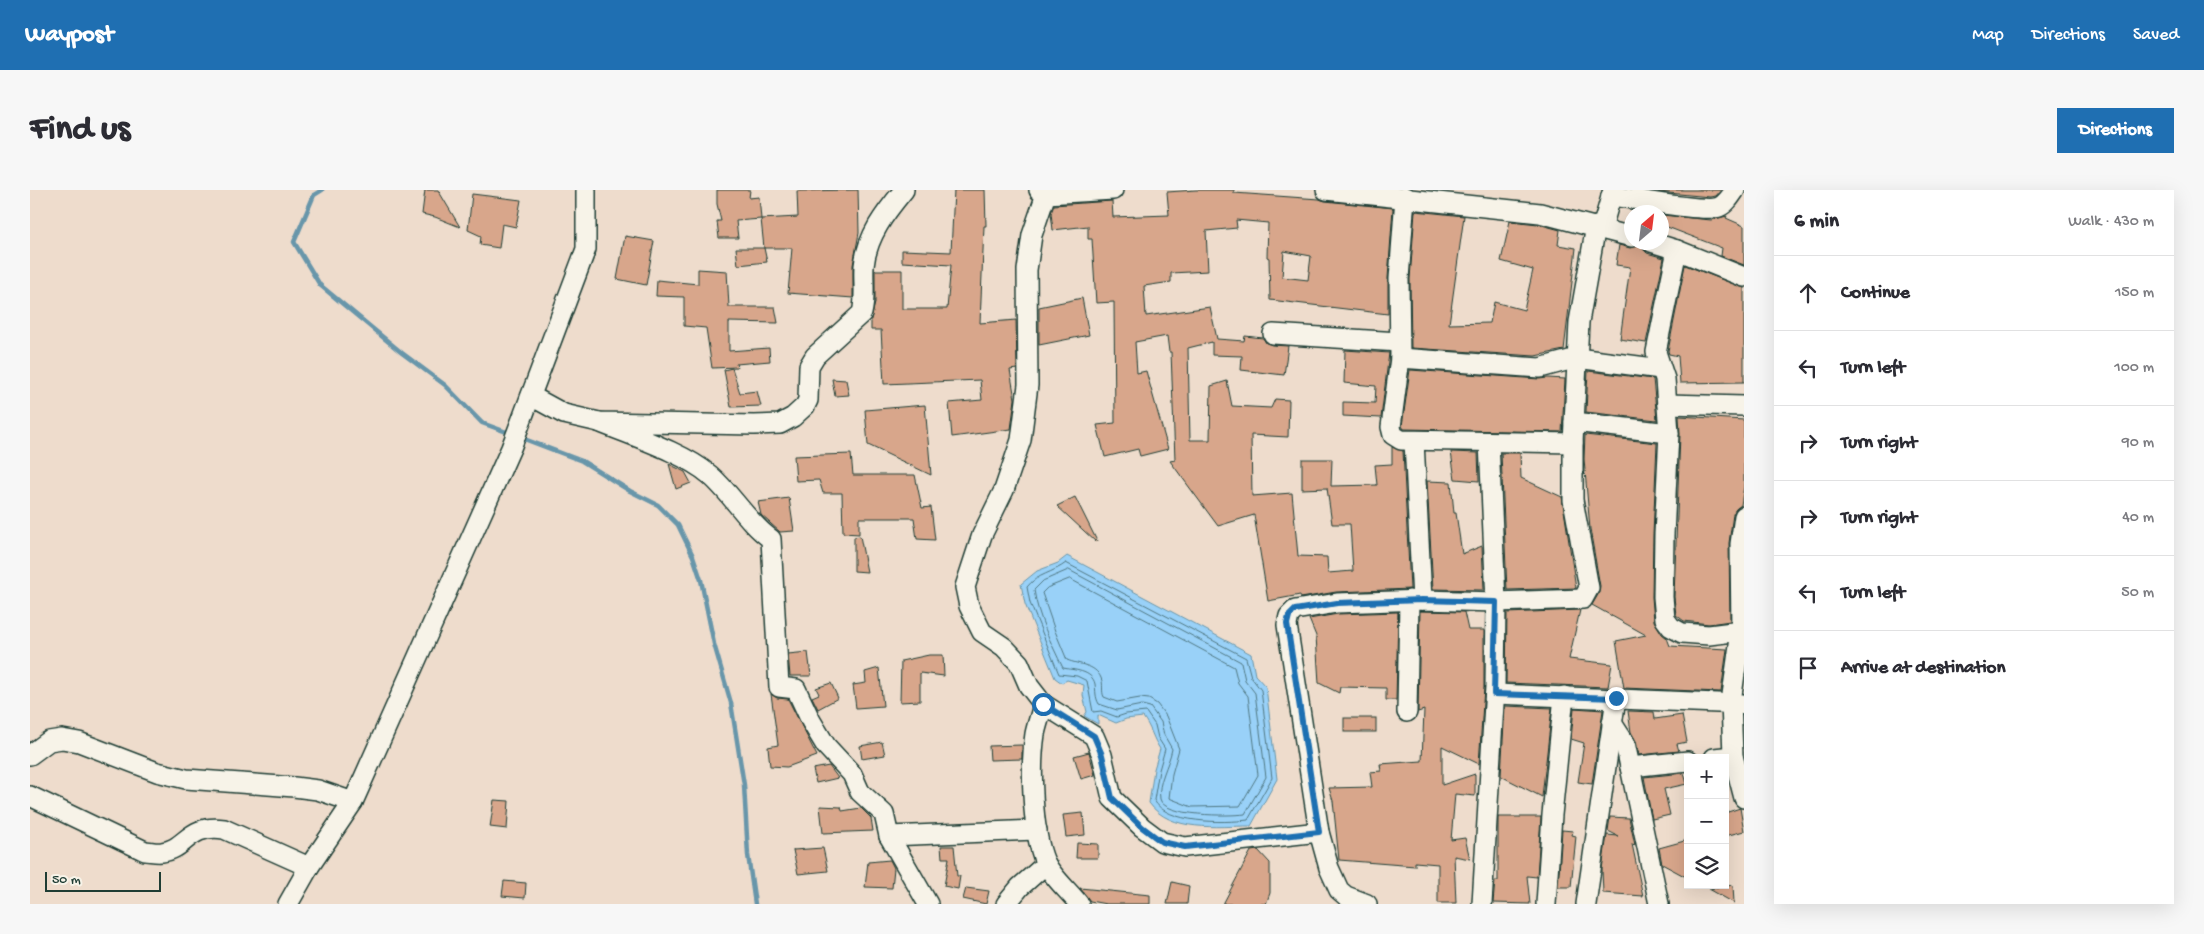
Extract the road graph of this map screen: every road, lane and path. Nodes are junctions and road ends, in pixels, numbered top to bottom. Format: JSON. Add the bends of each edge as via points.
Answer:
{"nodes":[{"id":1,"x":586,"y":190,"type":"edge"},
{"id":2,"x":904,"y":190,"type":"edge"},
{"id":3,"x":1113,"y":190,"type":"edge"},
{"id":4,"x":1326,"y":190,"type":"edge"},
{"id":5,"x":1735,"y":190,"type":"edge"},
{"id":6,"x":1042,"y":192,"type":"edge"},
{"id":7,"x":1373,"y":192,"type":"edge"},
{"id":8,"x":1612,"y":193,"type":"edge"},
{"id":9,"x":1431,"y":195,"type":"edge"},
{"id":10,"x":1405,"y":197,"type":"junction"},
{"id":11,"x":1489,"y":199,"type":"edge"},
{"id":12,"x":1599,"y":227,"type":"junction"},
{"id":13,"x":1624,"y":235,"type":"edge"},
{"id":14,"x":1669,"y":248,"type":"edge"},
{"id":15,"x":1676,"y":250,"type":"junction"},
{"id":16,"x":1744,"y":277,"type":"edge"},
{"id":17,"x":1273,"y":334,"type":"dead end"},
{"id":18,"x":1399,"y":350,"type":"junction"},
{"id":19,"x":1577,"y":358,"type":"junction"},
{"id":20,"x":1660,"y":369,"type":"junction"},
{"id":21,"x":531,"y":396,"type":"junction"},
{"id":22,"x":1667,"y":404,"type":"junction"},
{"id":23,"x":1744,"y":406,"type":"edge"},
{"id":24,"x":599,"y":422,"type":"junction"},
{"id":25,"x":1574,"y":422,"type":"junction"},
{"id":26,"x":1668,"y":433,"type":"junction"},
{"id":27,"x":1414,"y":441,"type":"junction"},
{"id":28,"x":1489,"y":442,"type":"junction"},
{"id":29,"x":1573,"y":442,"type":"junction"},
{"id":30,"x":1744,"y":516,"type":"edge"},
{"id":31,"x":1742,"y":544,"type":"edge"},
{"id":32,"x":1415,"y":600,"type":"junction"},
{"id":33,"x":1496,"y":602,"type":"junction"},
{"id":34,"x":1741,"y":631,"type":"junction"},
{"id":35,"x":1494,"y":694,"type":"junction"},
{"id":36,"x":1564,"y":696,"type":"junction"},
{"id":37,"x":1616,"y":698,"type":"junction"},
{"id":38,"x":1738,"y":703,"type":"edge"},
{"id":39,"x":1043,"y":704,"type":"junction"},
{"id":40,"x":1407,"y":712,"type":"dead end"},
{"id":41,"x":1612,"y":724,"type":"junction"},
{"id":42,"x":30,"y":755,"type":"edge"},
{"id":43,"x":1729,"y":756,"type":"edge"},
{"id":44,"x":1733,"y":756,"type":"junction"},
{"id":45,"x":1684,"y":761,"type":"edge"},
{"id":46,"x":1630,"y":767,"type":"junction"},
{"id":47,"x":30,"y":796,"type":"edge"},
{"id":48,"x":1744,"y":798,"type":"edge"},
{"id":49,"x":353,"y":802,"type":"junction"},
{"id":50,"x":1037,"y":830,"type":"junction"},
{"id":51,"x":1319,"y":832,"type":"junction"},
{"id":52,"x":889,"y":836,"type":"junction"},
{"id":53,"x":1046,"y":864,"type":"junction"},
{"id":54,"x":309,"y":867,"type":"junction"},
{"id":55,"x":288,"y":904,"type":"edge"},
{"id":56,"x":928,"y":904,"type":"edge"},
{"id":57,"x":1006,"y":904,"type":"edge"},
{"id":58,"x":1079,"y":904,"type":"edge"},
{"id":59,"x":1366,"y":904,"type":"edge"},
{"id":60,"x":1482,"y":904,"type":"edge"},
{"id":61,"x":1546,"y":904,"type":"edge"},
{"id":62,"x":1586,"y":904,"type":"edge"},
{"id":63,"x":1659,"y":904,"type":"edge"}],
"edges":[{"from":1,"to":21,"type":"street","via":[[586,249]]},
{"from":2,"to":24,"type":"street","via":[[883,216],[869,241],[864,266],[862,313],[815,356],[809,366],[808,400],[793,417],[780,424],[754,425]]},
{"from":3,"to":6,"type":"street"},
{"from":4,"to":7,"type":"street"},
{"from":5,"to":8,"type":"street","via":[[1719,207],[1705,208]]},
{"from":6,"to":39,"type":"street","via":[[1027,270],[1028,385],[1021,440],[1004,490],[982,535],[965,587],[969,606],[982,632],[1004,647],[1019,664],[1029,686]]},
{"from":7,"to":10,"type":"street"},
{"from":8,"to":12,"type":"street"},
{"from":9,"to":10,"type":"street"},
{"from":9,"to":11,"type":"street"},
{"from":10,"to":18,"type":"street","via":[[1399,279]]},
{"from":11,"to":12,"type":"street"},
{"from":12,"to":13,"type":"street"},
{"from":12,"to":19,"type":"street","via":[[1579,322]]},
{"from":14,"to":15,"type":"street"},
{"from":15,"to":16,"type":"street"},
{"from":15,"to":20,"type":"street","via":[[1657,339]]},
{"from":17,"to":18,"type":"street"},
{"from":18,"to":19,"type":"street","via":[[1540,368]]},
{"from":18,"to":27,"type":"street","via":[[1393,435],[1401,440]]},
{"from":19,"to":20,"type":"street"},
{"from":19,"to":25,"type":"street"},
{"from":20,"to":22,"type":"street","via":[[1665,379]]},
{"from":21,"to":24,"type":"street","via":[[564,414]]},
{"from":21,"to":49,"type":"street"},
{"from":22,"to":23,"type":"street"},
{"from":22,"to":26,"type":"street"},
{"from":24,"to":52,"type":"street","via":[[708,473],[760,532],[771,539],[780,687],[796,689],[826,746],[852,774],[860,792],[884,814]]},
{"from":25,"to":26,"type":"street"},
{"from":25,"to":29,"type":"street"},
{"from":26,"to":34,"type":"street","via":[[1662,597],[1665,619],[1682,633],[1709,635]]},
{"from":27,"to":28,"type":"street"},
{"from":27,"to":32,"type":"street"},
{"from":28,"to":29,"type":"street"},
{"from":28,"to":33,"type":"street"},
{"from":29,"to":33,"type":"street","via":[[1573,500],[1589,588],[1587,594],[1583,599]]},
{"from":30,"to":31,"type":"street"},
{"from":31,"to":34,"type":"street"},
{"from":32,"to":33,"type":"street"},
{"from":32,"to":40,"type":"street"},
{"from":32,"to":51,"type":"street","via":[[1337,603],[1295,610],[1289,616],[1287,624]]},
{"from":33,"to":35,"type":"street"},
{"from":34,"to":38,"type":"street"},
{"from":35,"to":36,"type":"street"},
{"from":35,"to":60,"type":"street"},
{"from":36,"to":37,"type":"street"},
{"from":36,"to":61,"type":"street"},
{"from":37,"to":38,"type":"street"},
{"from":37,"to":41,"type":"street"},
{"from":38,"to":44,"type":"street"},
{"from":39,"to":50,"type":"street","via":[[1033,756]]},
{"from":39,"to":51,"type":"street","via":[[1094,736],[1112,798],[1162,842],[1185,847]]},
{"from":41,"to":46,"type":"street","via":[[1625,742]]},
{"from":41,"to":62,"type":"street"},
{"from":42,"to":49,"type":"street","via":[[49,741],[62,739],[79,742],[156,772],[186,779],[318,790]]},
{"from":43,"to":44,"type":"street"},
{"from":44,"to":48,"type":"street"},
{"from":45,"to":46,"type":"street"},
{"from":46,"to":63,"type":"street"},
{"from":47,"to":54,"type":"street","via":[[145,851],[171,849],[200,829],[211,827],[224,829]]},
{"from":49,"to":54,"type":"street"},
{"from":50,"to":52,"type":"street"},
{"from":50,"to":53,"type":"street"},
{"from":51,"to":59,"type":"street","via":[[1339,890]]},
{"from":52,"to":56,"type":"street"},
{"from":53,"to":57,"type":"street"},
{"from":53,"to":58,"type":"street"},
{"from":54,"to":55,"type":"street"}]}
